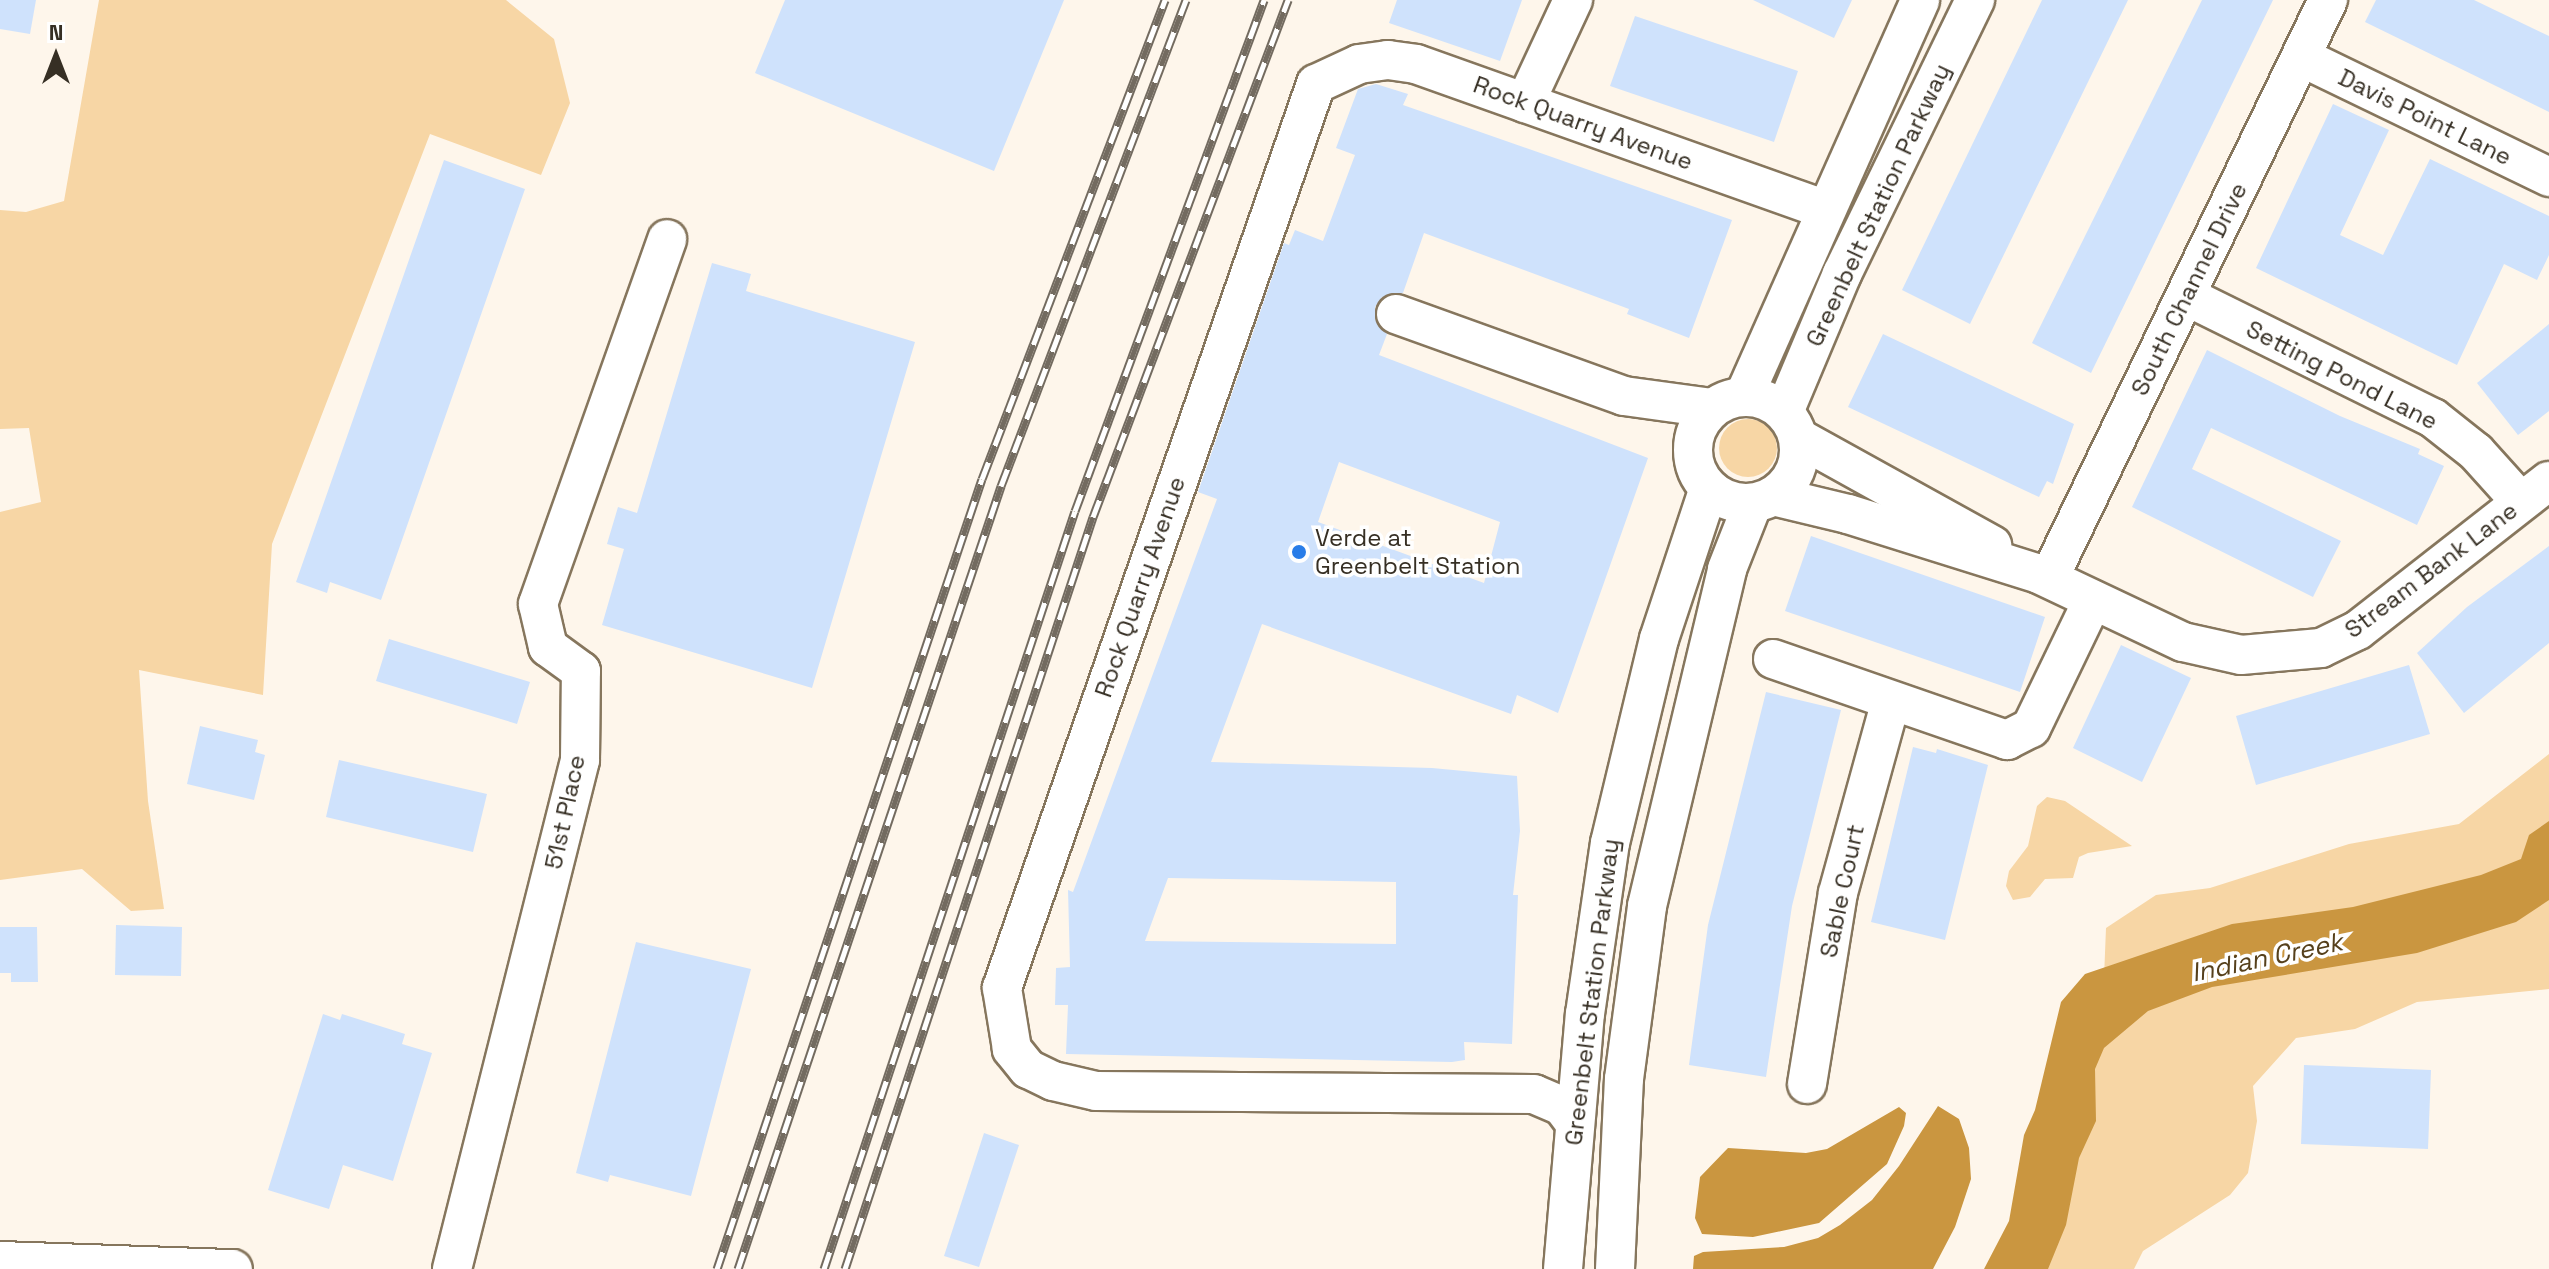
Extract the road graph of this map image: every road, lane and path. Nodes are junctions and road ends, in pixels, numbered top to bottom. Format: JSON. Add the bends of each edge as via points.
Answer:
{"nodes":[{"id":1,"x":1573,"y":0,"type":"edge"},
{"id":2,"x":1920,"y":0,"type":"edge"},
{"id":3,"x":1975,"y":0,"type":"edge"},
{"id":4,"x":2328,"y":0,"type":"edge"},
{"id":5,"x":2301,"y":57,"type":"junction"},
{"id":6,"x":1525,"y":103,"type":"junction"},
{"id":7,"x":2549,"y":177,"type":"edge"},
{"id":8,"x":1824,"y":209,"type":"junction"},
{"id":9,"x":667,"y":239,"type":"dead end"},
{"id":10,"x":2186,"y":296,"type":"junction"},
{"id":11,"x":1396,"y":314,"type":"dead end"},
{"id":12,"x":1624,"y":396,"type":"junction"},
{"id":13,"x":1728,"y":402,"type":"junction"},
{"id":14,"x":1791,"y":425,"type":"junction"},
{"id":15,"x":1693,"y":448,"type":"junction"},
{"id":16,"x":1709,"y":488,"type":"junction"},
{"id":17,"x":2535,"y":491,"type":"edge"},
{"id":18,"x":1763,"y":499,"type":"junction"},
{"id":19,"x":2044,"y":576,"type":"junction"},
{"id":20,"x":2093,"y":600,"type":"junction"},
{"id":21,"x":1773,"y":659,"type":"dead end"},
{"id":22,"x":1891,"y":701,"type":"junction"},
{"id":23,"x":1807,"y":1084,"type":"dead end"},
{"id":24,"x":1574,"y":1122,"type":"junction"},
{"id":25,"x":0,"y":1261,"type":"edge"},
{"id":26,"x":233,"y":1269,"type":"edge"},
{"id":27,"x":452,"y":1269,"type":"edge"},
{"id":28,"x":1563,"y":1269,"type":"edge"},
{"id":29,"x":1615,"y":1269,"type":"edge"}],
"edges":[{"from":1,"to":6,"type":"street"},
{"from":2,"to":8,"type":"street","name":"Greenbelt Station Parkway"},
{"from":3,"to":14,"type":"street","name":"Greenbelt Station Parkway","via":[[1842,274]]},
{"from":4,"to":5,"type":"street","name":"South Channel Drive"},
{"from":5,"to":7,"type":"street","name":"Davis Point Lane"},
{"from":5,"to":10,"type":"street","name":"South Channel Drive"},
{"from":6,"to":8,"type":"street","name":"Rock Quarry Avenue"},
{"from":6,"to":24,"type":"street","name":"Rock Quarry Avenue","via":[[1416,64],[1388,60],[1337,71],[1316,84],[1002,988],[1003,1020],[1012,1049],[1028,1069],[1096,1091],[1534,1094],[1562,1106]]},
{"from":8,"to":13,"type":"street","name":"Greenbelt Station Parkway"},
{"from":9,"to":27,"type":"street","name":"51st Place","via":[[538,604],[548,647],[581,671],[580,760]]},
{"from":10,"to":17,"type":"street","name":"Setting Pond Lane","via":[[2433,418]]},
{"from":10,"to":19,"type":"street","name":"South Channel Drive"},
{"from":11,"to":12,"type":"street"},
{"from":12,"to":13,"type":"street"},
{"from":12,"to":15,"type":"street"},
{"from":13,"to":14,"type":"street","via":[[1765,400]]},
{"from":13,"to":15,"type":"street","via":[[1698,426]]},
{"from":14,"to":18,"type":"street","via":[[1797,467]]},
{"from":14,"to":19,"type":"street","name":"Stream Bank Lane"},
{"from":15,"to":16,"type":"street","via":[[1697,469]]},
{"from":16,"to":18,"type":"street","via":[[1730,500]]},
{"from":16,"to":24,"type":"street","name":"Greenbelt Station Parkway","via":[[1659,639],[1610,843]]},
{"from":17,"to":20,"type":"street","name":"Stream Bank Lane","via":[[2358,630],[2321,648],[2219,653]]},
{"from":18,"to":19,"type":"street","name":"Stream Bank Lane","via":[[1848,514]]},
{"from":18,"to":29,"type":"street","name":"Greenbelt Station Parkway","via":[[1727,569],[1647,906],[1624,1079]]},
{"from":19,"to":20,"type":"street","name":"Stream Bank Lane"},
{"from":20,"to":22,"type":"street","via":[[2031,728],[2019,736],[1996,740]]},
{"from":21,"to":22,"type":"street"},
{"from":22,"to":23,"type":"street","name":"Sable Court","via":[[1838,893]]},
{"from":24,"to":28,"type":"street","name":"Greenbelt Station Parkway"},
{"from":25,"to":26,"type":"street"}]}
